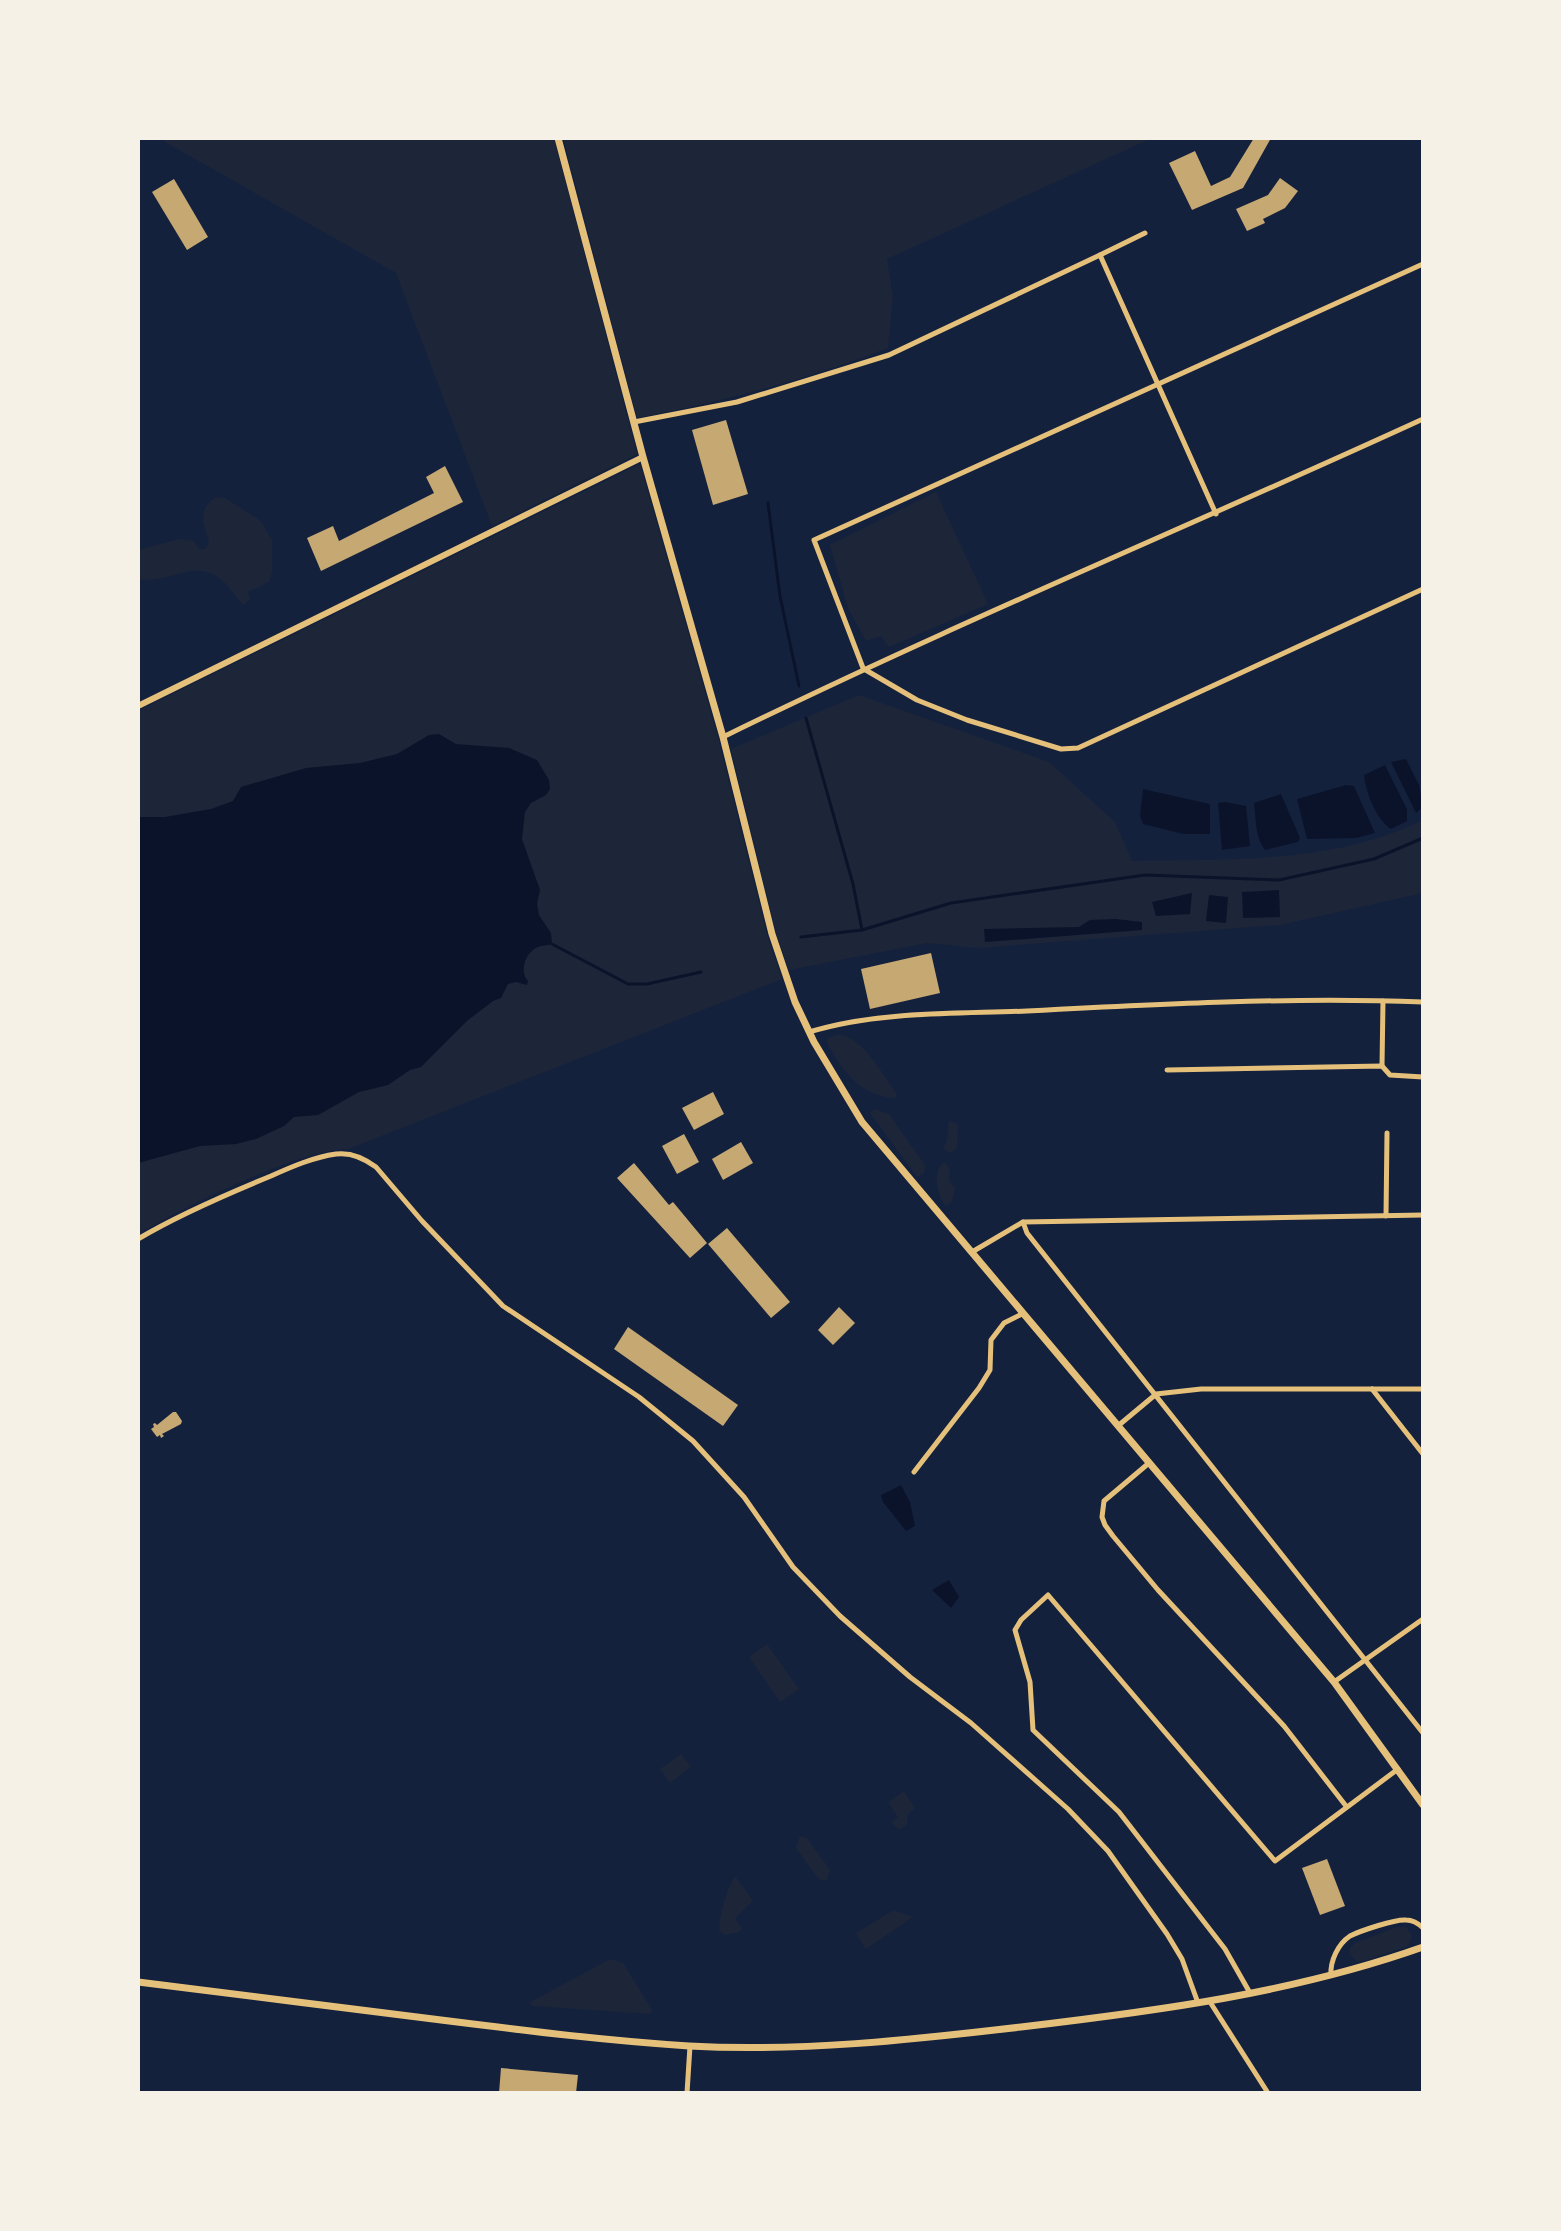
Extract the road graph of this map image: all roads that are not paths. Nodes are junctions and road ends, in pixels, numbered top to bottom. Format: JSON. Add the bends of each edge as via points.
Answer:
{"nodes":[{"id":1,"x":558,"y":138,"type":"edge"},
{"id":2,"x":1145,"y":233,"type":"dead end"},
{"id":3,"x":1100,"y":255,"type":"junction"},
{"id":4,"x":1423,"y":264,"type":"edge"},
{"id":5,"x":1157,"y":385,"type":"junction"},
{"id":6,"x":1423,"y":419,"type":"edge"},
{"id":7,"x":634,"y":422,"type":"junction"},
{"id":8,"x":643,"y":457,"type":"junction"},
{"id":9,"x":1216,"y":514,"type":"junction"},
{"id":10,"x":1423,"y":589,"type":"edge"},
{"id":11,"x":863,"y":668,"type":"junction"},
{"id":12,"x":138,"y":706,"type":"edge"},
{"id":13,"x":723,"y":737,"type":"junction"},
{"id":14,"x":1383,"y":1001,"type":"junction"},
{"id":15,"x":1423,"y":1002,"type":"edge"},
{"id":16,"x":809,"y":1032,"type":"junction"},
{"id":17,"x":1382,"y":1066,"type":"junction"},
{"id":18,"x":1167,"y":1070,"type":"dead end"},
{"id":19,"x":1423,"y":1077,"type":"edge"},
{"id":20,"x":1387,"y":1133,"type":"dead end"},
{"id":21,"x":1423,"y":1215,"type":"edge"},
{"id":22,"x":1386,"y":1216,"type":"junction"},
{"id":23,"x":1023,"y":1222,"type":"junction"},
{"id":24,"x":138,"y":1239,"type":"edge"},
{"id":25,"x":971,"y":1253,"type":"junction"},
{"id":26,"x":1022,"y":1314,"type":"junction"},
{"id":27,"x":1372,"y":1389,"type":"junction"},
{"id":28,"x":1423,"y":1389,"type":"edge"},
{"id":29,"x":1155,"y":1395,"type":"junction"},
{"id":30,"x":1119,"y":1425,"type":"junction"},
{"id":31,"x":1423,"y":1454,"type":"edge"},
{"id":32,"x":1150,"y":1463,"type":"junction"},
{"id":33,"x":914,"y":1472,"type":"dead end"},
{"id":34,"x":1423,"y":1619,"type":"edge"},
{"id":35,"x":1365,"y":1660,"type":"junction"},
{"id":36,"x":1334,"y":1682,"type":"junction"},
{"id":37,"x":1423,"y":1732,"type":"edge"},
{"id":38,"x":1398,"y":1769,"type":"junction"},
{"id":39,"x":1423,"y":1805,"type":"edge"},
{"id":40,"x":1346,"y":1806,"type":"junction"},
{"id":41,"x":1423,"y":1928,"type":"edge"},
{"id":42,"x":1423,"y":1947,"type":"edge"},
{"id":43,"x":1331,"y":1975,"type":"junction"},
{"id":44,"x":138,"y":1982,"type":"edge"},
{"id":45,"x":1251,"y":1994,"type":"junction"},
{"id":46,"x":1210,"y":2002,"type":"junction"},
{"id":47,"x":1198,"y":2003,"type":"junction"},
{"id":48,"x":690,"y":2046,"type":"junction"},
{"id":49,"x":687,"y":2093,"type":"edge"},
{"id":50,"x":1268,"y":2093,"type":"edge"}],
"edges":[{"from":1,"to":7,"type":"main road"},
{"from":2,"to":3,"type":"street"},
{"from":3,"to":5,"type":"street"},
{"from":3,"to":7,"type":"street","via":[[889,355],[737,402]]},
{"from":4,"to":5,"type":"street"},
{"from":5,"to":9,"type":"street"},
{"from":5,"to":11,"type":"street","via":[[814,540]]},
{"from":6,"to":9,"type":"street"},
{"from":7,"to":8,"type":"main road"},
{"from":8,"to":12,"type":"street"},
{"from":8,"to":13,"type":"main road"},
{"from":9,"to":11,"type":"street"},
{"from":10,"to":11,"type":"street","via":[[1078,748],[1061,749],[967,720],[917,700]]},
{"from":11,"to":13,"type":"street"},
{"from":13,"to":16,"type":"main road","via":[[772,934]]},
{"from":14,"to":15,"type":"street"},
{"from":14,"to":16,"type":"street","via":[[1178,1002],[904,1017]]},
{"from":14,"to":17,"type":"street"},
{"from":16,"to":25,"type":"main road","via":[[862,1122]]},
{"from":17,"to":18,"type":"street"},
{"from":17,"to":19,"type":"street","via":[[1390,1075]]},
{"from":20,"to":22,"type":"street"},
{"from":21,"to":22,"type":"street"},
{"from":22,"to":23,"type":"street"},
{"from":23,"to":25,"type":"street"},
{"from":23,"to":29,"type":"street"},
{"from":24,"to":47,"type":"street","via":[[305,1162],[335,1154],[367,1161],[503,1306],[639,1397],[693,1441],[744,1497],[793,1567],[840,1616],[1068,1809],[1108,1851],[1167,1934]]},
{"from":25,"to":26,"type":"main road"},
{"from":26,"to":30,"type":"main road"},
{"from":26,"to":33,"type":"street","via":[[1004,1323],[991,1340],[985,1379]]},
{"from":27,"to":28,"type":"street"},
{"from":27,"to":29,"type":"street","via":[[1201,1389]]},
{"from":27,"to":31,"type":"street"},
{"from":29,"to":30,"type":"street"},
{"from":29,"to":35,"type":"street"},
{"from":30,"to":32,"type":"main road"},
{"from":32,"to":36,"type":"main road"},
{"from":32,"to":40,"type":"street","via":[[1104,1501],[1105,1525],[1284,1726]]},
{"from":34,"to":35,"type":"street"},
{"from":35,"to":36,"type":"street"},
{"from":35,"to":37,"type":"street"},
{"from":36,"to":38,"type":"main road"},
{"from":38,"to":39,"type":"main road"},
{"from":38,"to":40,"type":"street"},
{"from":40,"to":45,"type":"street","via":[[1275,1861],[1048,1595],[1015,1630],[1030,1682],[1033,1730],[1119,1812],[1225,1949]]},
{"from":41,"to":43,"type":"street","via":[[1409,1919],[1351,1936],[1338,1949]]},
{"from":42,"to":43,"type":"main road"},
{"from":43,"to":45,"type":"main road"},
{"from":44,"to":48,"type":"main road"},
{"from":45,"to":46,"type":"main road"},
{"from":46,"to":47,"type":"main road"},
{"from":46,"to":50,"type":"street"},
{"from":47,"to":48,"type":"main road","via":[[897,2041]]},
{"from":48,"to":49,"type":"street"}]}
